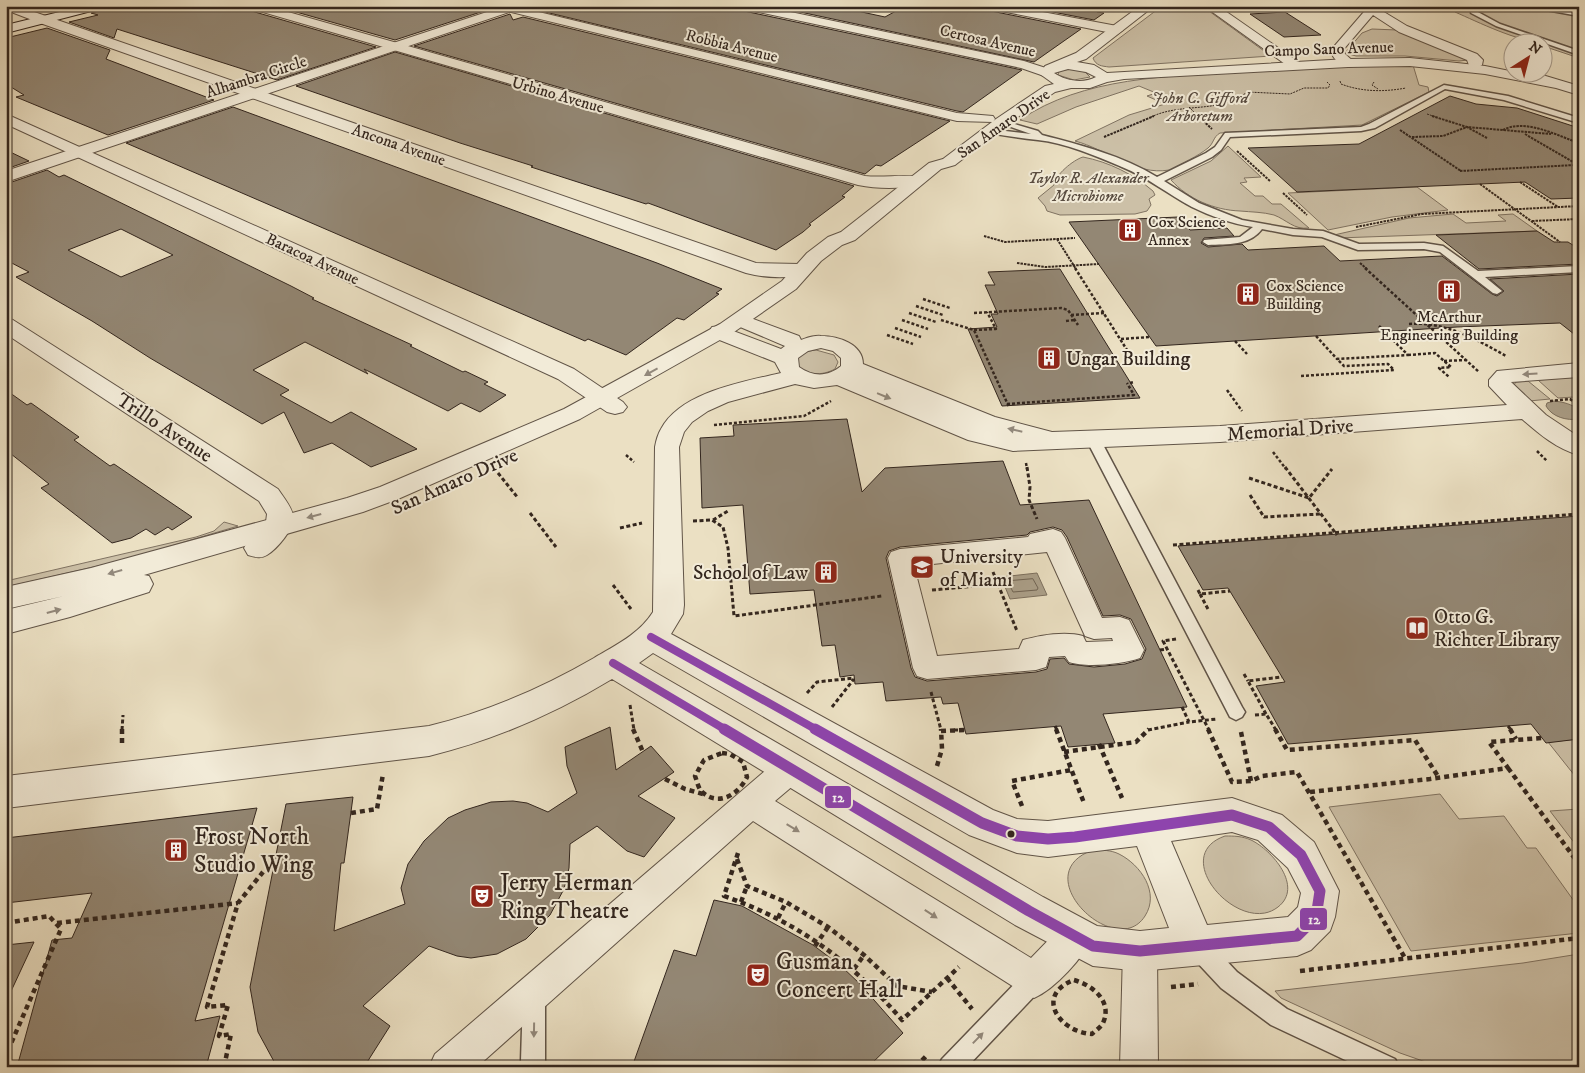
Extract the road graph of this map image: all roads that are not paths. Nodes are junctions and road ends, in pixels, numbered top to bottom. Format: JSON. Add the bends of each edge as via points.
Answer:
{"nodes":[{"id":1,"x":6,"y":6,"type":"edge"},
{"id":2,"x":31,"y":6,"type":"edge"},
{"id":3,"x":99,"y":6,"type":"edge"},
{"id":4,"x":253,"y":6,"type":"edge"},
{"id":5,"x":744,"y":6,"type":"edge"},
{"id":6,"x":991,"y":6,"type":"edge"},
{"id":7,"x":1148,"y":6,"type":"edge"},
{"id":8,"x":1210,"y":6,"type":"edge"},
{"id":9,"x":1481,"y":6,"type":"edge"},
{"id":10,"x":1527,"y":6,"type":"edge"},
{"id":11,"x":509,"y":7,"type":"edge"},
{"id":12,"x":1374,"y":8,"type":"edge"},
{"id":13,"x":1579,"y":14,"type":"edge"},
{"id":14,"x":49,"y":18,"type":"junction"},
{"id":15,"x":1356,"y":28,"type":"junction"},
{"id":16,"x":6,"y":29,"type":"edge"},
{"id":17,"x":1403,"y":29,"type":"junction"},
{"id":18,"x":1117,"y":30,"type":"junction"},
{"id":19,"x":395,"y":47,"type":"junction"},
{"id":20,"x":1579,"y":53,"type":"edge"},
{"id":21,"x":1290,"y":61,"type":"junction"},
{"id":22,"x":1345,"y":61,"type":"junction"},
{"id":23,"x":1475,"y":65,"type":"junction"},
{"id":24,"x":1090,"y":68,"type":"junction"},
{"id":25,"x":1502,"y":70,"type":"edge"},
{"id":26,"x":1051,"y":72,"type":"junction"},
{"id":27,"x":1548,"y":82,"type":"edge"},
{"id":28,"x":1072,"y":84,"type":"junction"},
{"id":29,"x":1555,"y":84,"type":"junction"},
{"id":30,"x":1579,"y":92,"type":"edge"},
{"id":31,"x":256,"y":94,"type":"junction"},
{"id":32,"x":6,"y":118,"type":"edge"},
{"id":33,"x":1579,"y":122,"type":"edge"},
{"id":34,"x":992,"y":123,"type":"junction"},
{"id":35,"x":1039,"y":137,"type":"junction"},
{"id":36,"x":82,"y":152,"type":"junction"},
{"id":37,"x":6,"y":177,"type":"edge"},
{"id":38,"x":1156,"y":180,"type":"junction"},
{"id":39,"x":864,"y":181,"type":"junction"},
{"id":40,"x":914,"y":181,"type":"junction"},
{"id":41,"x":890,"y":202,"type":"junction"},
{"id":42,"x":1259,"y":227,"type":"junction"},
{"id":43,"x":848,"y":236,"type":"junction"},
{"id":44,"x":1208,"y":242,"type":"dead end"},
{"id":45,"x":753,"y":269,"type":"junction"},
{"id":46,"x":1579,"y":269,"type":"edge"},
{"id":47,"x":800,"y":270,"type":"junction"},
{"id":48,"x":1475,"y":274,"type":"junction"},
{"id":49,"x":1496,"y":291,"type":"dead end"},
{"id":50,"x":774,"y":297,"type":"junction"},
{"id":51,"x":6,"y":324,"type":"edge"},
{"id":52,"x":737,"y":329,"type":"junction"},
{"id":53,"x":793,"y":361,"type":"junction"},
{"id":54,"x":1579,"y":370,"type":"edge"},
{"id":55,"x":842,"y":381,"type":"junction"},
{"id":56,"x":608,"y":403,"type":"junction"},
{"id":57,"x":1528,"y":410,"type":"junction"},
{"id":58,"x":1093,"y":439,"type":"junction"},
{"id":59,"x":1052,"y":440,"type":"junction"},
{"id":60,"x":1579,"y":447,"type":"edge"},
{"id":61,"x":280,"y":525,"type":"junction"},
{"id":62,"x":258,"y":548,"type":"junction"},
{"id":63,"x":6,"y":598,"type":"edge"},
{"id":64,"x":6,"y":622,"type":"edge"},
{"id":65,"x":641,"y":623,"type":"junction"},
{"id":66,"x":1029,"y":659,"type":"joint"},
{"id":67,"x":613,"y":663,"type":"junction"},
{"id":68,"x":1237,"y":714,"type":"road end"},
{"id":69,"x":790,"y":769,"type":"junction"},
{"id":70,"x":6,"y":792,"type":"edge"},
{"id":71,"x":751,"y":803,"type":"junction"},
{"id":72,"x":1147,"y":826,"type":"junction"},
{"id":73,"x":1076,"y":936,"type":"junction"},
{"id":74,"x":1196,"y":946,"type":"junction"},
{"id":75,"x":1140,"y":951,"type":"junction"},
{"id":76,"x":1034,"y":980,"type":"junction"},
{"id":77,"x":534,"y":992,"type":"junction"},
{"id":78,"x":448,"y":1067,"type":"edge"},
{"id":79,"x":535,"y":1067,"type":"edge"},
{"id":80,"x":950,"y":1067,"type":"edge"},
{"id":81,"x":1139,"y":1067,"type":"edge"},
{"id":82,"x":1388,"y":1067,"type":"edge"}],
"edges":[{"from":1,"to":14,"type":"street"},
{"from":2,"to":14,"type":"street"},
{"from":3,"to":14,"type":"street"},
{"from":4,"to":19,"type":"street","name":"Urbino Avenue"},
{"from":5,"to":26,"type":"street","name":"Certosa Avenue"},
{"from":6,"to":18,"type":"street"},
{"from":7,"to":18,"type":"street"},
{"from":8,"to":21,"type":"street"},
{"from":9,"to":20,"type":"lane","via":[[1472,11],[1492,23]]},
{"from":10,"to":13,"type":"lane"},
{"from":11,"to":19,"type":"street","name":"Alhambra Circle"},
{"from":11,"to":34,"type":"street","name":"Robbia Avenue"},
{"from":12,"to":15,"type":"street"},
{"from":12,"to":17,"type":"street","name":"Campo Sano Avenue"},
{"from":14,"to":16,"type":"street"},
{"from":14,"to":31,"type":"street","name":"Ancona Avenue"},
{"from":15,"to":17,"type":"street","name":"Campo Sano Avenue"},
{"from":15,"to":22,"type":"street","via":[[1337,50]]},
{"from":17,"to":23,"type":"street","name":"Campo Sano Avenue","via":[[1472,57],[1476,60]]},
{"from":18,"to":24,"type":"street"},
{"from":19,"to":31,"type":"street","name":"Alhambra Circle"},
{"from":19,"to":39,"type":"street","name":"Urbino Avenue"},
{"from":21,"to":22,"type":"street","name":"Campo Sano Avenue"},
{"from":21,"to":24,"type":"street","name":"Campo Sano Avenue","via":[[1115,71]]},
{"from":22,"to":23,"type":"street","name":"Campo Sano Avenue","via":[[1424,58]]},
{"from":22,"to":24,"type":"street","name":"Campo Sano Avenue","via":[[1124,74]]},
{"from":22,"to":29,"type":"street","name":"Campo Sano Avenue","via":[[1445,65]]},
{"from":23,"to":25,"type":"street","name":"Campo Sano Avenue"},
{"from":24,"to":26,"type":"street"},
{"from":24,"to":28,"type":"street","name":"San Amaro Drive","via":[[1094,83]]},
{"from":26,"to":28,"type":"street","name":"Certosa Avenue","via":[[1060,82]]},
{"from":26,"to":34,"type":"street","name":"San Amaro Drive","via":[[1031,93]]},
{"from":27,"to":29,"type":"street","name":"Campo Sano Avenue"},
{"from":28,"to":34,"type":"street","name":"San Amaro Drive","via":[[1050,89]]},
{"from":29,"to":30,"type":"street","name":"Campo Sano Avenue"},
{"from":31,"to":36,"type":"street","name":"Alhambra Circle"},
{"from":31,"to":45,"type":"street","name":"Ancona Avenue"},
{"from":32,"to":36,"type":"street","name":"Baracoa Avenue"},
{"from":33,"to":38,"type":"lane","via":[[1493,95],[1444,87],[1361,129],[1236,134],[1223,138],[1210,154]]},
{"from":34,"to":35,"type":"lane","via":[[1035,133]]},
{"from":34,"to":35,"type":"lane","via":[[1026,138]]},
{"from":34,"to":40,"type":"street","name":"San Amaro Drive","via":[[949,162],[935,166]]},
{"from":35,"to":38,"type":"lane","via":[[1081,148]]},
{"from":36,"to":37,"type":"street","name":"Alhambra Circle"},
{"from":36,"to":56,"type":"street","name":"Baracoa Avenue","via":[[566,374]]},
{"from":38,"to":42,"type":"lane","via":[[1214,214]]},
{"from":39,"to":40,"type":"street","name":"Urbino Avenue"},
{"from":39,"to":41,"type":"street","name":"Urbino Avenue"},
{"from":40,"to":41,"type":"street","name":"San Amaro Drive"},
{"from":41,"to":43,"type":"street","name":"San Amaro Drive"},
{"from":42,"to":44,"type":"lane","via":[[1255,235],[1245,239]]},
{"from":42,"to":48,"type":"lane","via":[[1329,235],[1358,247],[1434,247],[1452,255]]},
{"from":43,"to":47,"type":"street","name":"San Amaro Drive","via":[[835,241]]},
{"from":43,"to":52,"type":"street","name":"San Amaro Drive","via":[[846,244],[788,298]]},
{"from":45,"to":47,"type":"street","name":"Ancona Avenue","via":[[773,272]]},
{"from":45,"to":50,"type":"street"},
{"from":46,"to":48,"type":"lane"},
{"from":47,"to":50,"type":"street","name":"San Amaro Drive"},
{"from":48,"to":49,"type":"lane"},
{"from":50,"to":52,"type":"street","name":"San Amaro Drive"},
{"from":51,"to":61,"type":"street","name":"Trillo Avenue","via":[[264,490],[277,506]]},
{"from":52,"to":53,"type":"street"},
{"from":52,"to":56,"type":"street","name":"San Amaro Drive","via":[[649,390]]},
{"from":53,"to":55,"type":"street","via":[[821,381]]},
{"from":53,"to":55,"type":"street","via":[[822,342],[840,346],[852,356],[853,361]]},
{"from":53,"to":65,"type":"street","via":[[768,384],[752,386],[692,410],[670,433],[667,447],[668,614]]},
{"from":54,"to":57,"type":"street","one_way":true,"via":[[1505,376],[1500,380],[1500,386]]},
{"from":59,"to":55,"type":"street","name":"Memorial Drive","one_way":true},
{"from":55,"to":59,"type":"street","name":"Memorial Drive","one_way":true,"via":[[977,434],[1013,442]]},
{"from":56,"to":61,"type":"street","name":"San Amaro Drive","one_way":true,"via":[[389,493]]},
{"from":56,"to":62,"type":"street","name":"San Amaro Drive","via":[[549,440],[408,502],[292,541]]},
{"from":57,"to":58,"type":"street","name":"Memorial Drive","via":[[1220,434]]},
{"from":57,"to":60,"type":"street","via":[[1555,434]]},
{"from":58,"to":59,"type":"street","name":"Memorial Drive"},
{"from":58,"to":68,"type":"lane"},
{"from":61,"to":62,"type":"street"},
{"from":61,"to":63,"type":"street","name":"San Amaro Drive","one_way":true,"via":[[91,579]]},
{"from":64,"to":62,"type":"street","name":"San Amaro Drive","one_way":true,"via":[[70,606]]},
{"from":65,"to":67,"type":"street"},
{"from":65,"to":72,"type":"street","via":[[982,824],[1017,836],[1048,839]]},
{"from":66,"to":66,"type":"street","via":[[927,668],[900,558],[1040,545],[1038,540],[1053,538],[1094,629],[1120,627],[1131,650],[1078,654],[1074,644],[1032,648],[1036,659]]},
{"from":67,"to":69,"type":"street"},
{"from":67,"to":70,"type":"street","via":[[497,721],[429,741]]},
{"from":69,"to":71,"type":"street"},
{"from":69,"to":73,"type":"street"},
{"from":71,"to":76,"type":"street","one_way":true},
{"from":71,"to":77,"type":"street"},
{"from":72,"to":74,"type":"street"},
{"from":72,"to":74,"type":"street","via":[[1232,815],[1269,827],[1301,855],[1320,891],[1316,917],[1297,936]]},
{"from":73,"to":75,"type":"street","via":[[1093,946]]},
{"from":73,"to":76,"type":"street"},
{"from":74,"to":75,"type":"street"},
{"from":74,"to":82,"type":"lane","via":[[1229,980],[1279,1016]]},
{"from":75,"to":81,"type":"street"},
{"from":80,"to":76,"type":"lane","one_way":true},
{"from":77,"to":78,"type":"street"},
{"from":77,"to":79,"type":"lane","one_way":true}]}
